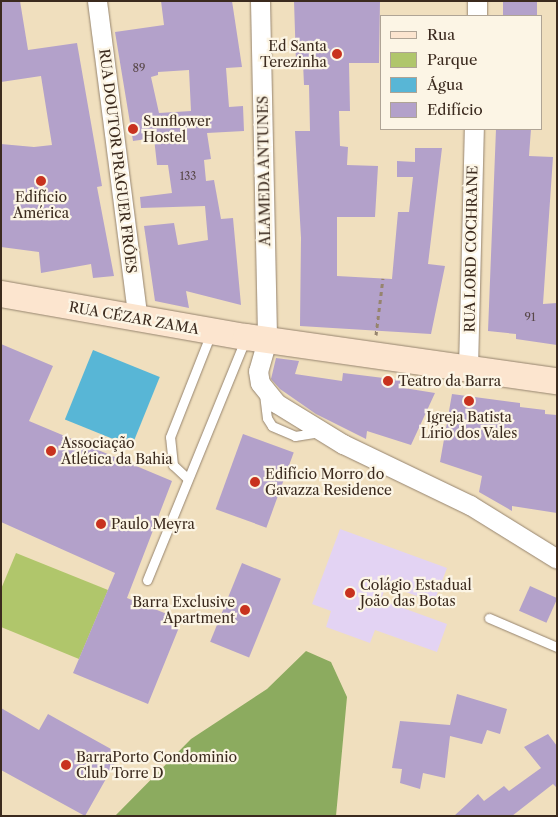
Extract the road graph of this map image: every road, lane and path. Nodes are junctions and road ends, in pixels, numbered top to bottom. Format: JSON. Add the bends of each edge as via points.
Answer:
{"nodes":[{"id":1,"x":97,"y":1,"type":"edge"},
{"id":2,"x":260,"y":1,"type":"edge"},
{"id":3,"x":477,"y":1,"type":"edge"},
{"id":4,"x":476,"y":15,"type":"edge"},
{"id":5,"x":474,"y":130,"type":"edge"},
{"id":6,"x":383,"y":278,"type":"dead end"},
{"id":7,"x":1,"y":294,"type":"edge"},
{"id":8,"x":138,"y":320,"type":"junction"},
{"id":9,"x":212,"y":332,"type":"junction"},
{"id":10,"x":256,"y":339,"type":"junction"},
{"id":11,"x":374,"y":355,"type":"junction"},
{"id":12,"x":468,"y":368,"type":"junction"},
{"id":13,"x":557,"y":381,"type":"edge"},
{"id":14,"x":187,"y":478,"type":"junction"},
{"id":15,"x":557,"y":559,"type":"edge"},
{"id":16,"x":147,"y":580,"type":"dead end"},
{"id":17,"x":489,"y":618,"type":"dead end"},
{"id":18,"x":557,"y":647,"type":"edge"}],
"edges":[{"from":1,"to":8,"type":"street","name":"RUA DOUTOR PRAGUER FRÓES"},
{"from":2,"to":10,"type":"street","name":"ALAMEDA ANTUNES"},
{"from":3,"to":4,"type":"street"},
{"from":5,"to":12,"type":"street","name":"RUA LORD COCHRANE"},
{"from":6,"to":11,"type":"path"},
{"from":7,"to":8,"type":"street","name":"RUA CÉZAR ZAMA"},
{"from":8,"to":9,"type":"street","name":"RUA CÉZAR ZAMA"},
{"from":9,"to":10,"type":"street","name":"RUA CÉZAR ZAMA"},
{"from":9,"to":14,"type":"lane","via":[[170,437],[174,464]]},
{"from":10,"to":11,"type":"street","name":"RUA CÉZAR ZAMA"},
{"from":10,"to":14,"type":"lane"},
{"from":10,"to":15,"type":"street","name":"ALAMEDA ANTUNES","via":[[258,371],[264,389],[276,403],[323,432],[470,505]]},
{"from":11,"to":12,"type":"street","name":"RUA CÉZAR ZAMA"},
{"from":12,"to":13,"type":"street","name":"RUA CÉZAR ZAMA"},
{"from":14,"to":16,"type":"lane"},
{"from":17,"to":18,"type":"lane"}]}
